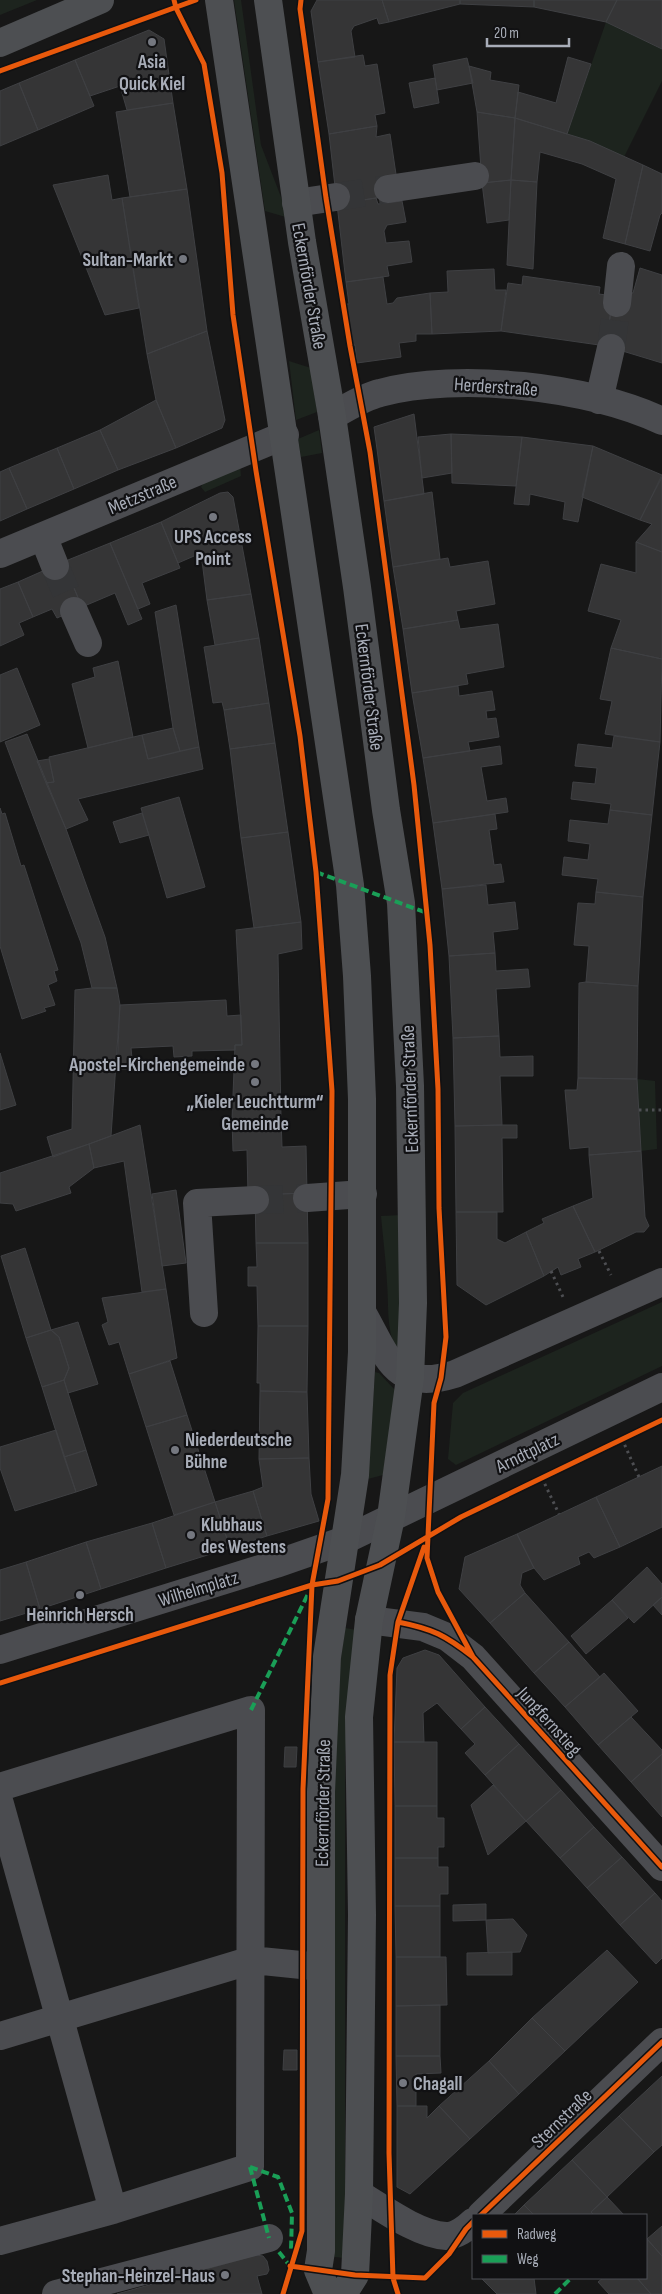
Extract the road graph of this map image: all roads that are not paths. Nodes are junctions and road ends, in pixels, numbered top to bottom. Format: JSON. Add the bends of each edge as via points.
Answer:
{"nodes":[{"id":1,"x":100,"y":0,"type":"edge"},
{"id":2,"x":219,"y":0,"type":"edge"},
{"id":3,"x":268,"y":0,"type":"edge"},
{"id":4,"x":0,"y":42,"type":"edge"},
{"id":5,"x":475,"y":176,"type":"dead end"},
{"id":6,"x":388,"y":189,"type":"tunnel mouth"},
{"id":7,"x":336,"y":197,"type":"tunnel mouth"},
{"id":8,"x":296,"y":202,"type":"junction"},
{"id":9,"x":621,"y":266,"type":"dead end"},
{"id":10,"x":617,"y":303,"type":"tunnel mouth"},
{"id":11,"x":611,"y":348,"type":"tunnel mouth"},
{"id":12,"x":599,"y":400,"type":"junction"},
{"id":13,"x":332,"y":416,"type":"junction"},
{"id":14,"x":662,"y":421,"type":"edge"},
{"id":15,"x":285,"y":435,"type":"junction"},
{"id":16,"x":42,"y":536,"type":"junction"},
{"id":17,"x":0,"y":554,"type":"edge"},
{"id":18,"x":55,"y":566,"type":"tunnel mouth"},
{"id":19,"x":74,"y":611,"type":"tunnel mouth"},
{"id":20,"x":88,"y":643,"type":"dead end"},
{"id":21,"x":363,"y":1194,"type":"junction"},
{"id":22,"x":307,"y":1198,"type":"tunnel mouth"},
{"id":23,"x":255,"y":1200,"type":"tunnel mouth"},
{"id":24,"x":662,"y":1282,"type":"edge"},
{"id":25,"x":362,"y":1312,"type":"junction"},
{"id":26,"x":204,"y":1313,"type":"dead end"},
{"id":27,"x":410,"y":1378,"type":"junction"},
{"id":28,"x":662,"y":1387,"type":"edge"},
{"id":29,"x":391,"y":1517,"type":"junction"},
{"id":30,"x":345,"y":1540,"type":"junction"},
{"id":31,"x":369,"y":1620,"type":"junction"},
{"id":32,"x":0,"y":1650,"type":"edge"},
{"id":33,"x":0,"y":1787,"type":"edge"},
{"id":34,"x":0,"y":1804,"type":"edge"},
{"id":35,"x":662,"y":1867,"type":"edge"},
{"id":36,"x":252,"y":1960,"type":"junction"},
{"id":37,"x":321,"y":1967,"type":"junction"},
{"id":38,"x":61,"y":2018,"type":"junction"},
{"id":39,"x":0,"y":2036,"type":"edge"},
{"id":40,"x":662,"y":2042,"type":"edge"},
{"id":41,"x":359,"y":2194,"type":"junction"},
{"id":42,"x":113,"y":2210,"type":"junction"},
{"id":43,"x":481,"y":2214,"type":"edge"},
{"id":44,"x":472,"y":2223,"type":"edge"},
{"id":45,"x":269,"y":2238,"type":"dead end"},
{"id":46,"x":0,"y":2241,"type":"edge"},
{"id":47,"x":56,"y":2294,"type":"edge"},
{"id":48,"x":328,"y":2294,"type":"edge"},
{"id":49,"x":343,"y":2294,"type":"edge"}],
"edges":[{"from":1,"to":4,"type":"main road"},
{"from":2,"to":15,"type":"main road","name":"Eckernförder Straße"},
{"from":3,"to":8,"type":"main road","name":"Eckernförder Straße"},
{"from":5,"to":6,"type":"street"},
{"from":7,"to":8,"type":"street"},
{"from":8,"to":13,"type":"main road","name":"Eckernförder Straße"},
{"from":9,"to":10,"type":"street"},
{"from":11,"to":12,"type":"street"},
{"from":12,"to":13,"type":"street","name":"Herderstraße","via":[[518,385],[441,383],[378,393]]},
{"from":12,"to":14,"type":"street","name":"Herderstraße"},
{"from":13,"to":27,"type":"main road","name":"Eckernförder Straße","via":[[401,903],[412,1171]]},
{"from":15,"to":16,"type":"street","name":"Metzstraße"},
{"from":15,"to":21,"type":"main road","name":"Eckernförder Straße","via":[[350,885],[357,976]]},
{"from":16,"to":17,"type":"street","name":"Metzstraße"},
{"from":16,"to":18,"type":"street"},
{"from":19,"to":20,"type":"street"},
{"from":21,"to":22,"type":"street"},
{"from":21,"to":25,"type":"main road","name":"Eckernförder Straße"},
{"from":23,"to":26,"type":"street","via":[[197,1203]]},
{"from":24,"to":27,"type":"street","via":[[455,1374],[441,1378]]},
{"from":25,"to":27,"type":"street","via":[[396,1369]]},
{"from":25,"to":30,"type":"main road","name":"Eckernförder Straße","via":[[355,1475]]},
{"from":27,"to":29,"type":"main road","name":"Eckernförder Straße"},
{"from":28,"to":29,"type":"street","name":"Arndtplatz"},
{"from":29,"to":30,"type":"street","name":"Wilhelmplatz"},
{"from":29,"to":31,"type":"main road","name":"Eckernförder Straße"},
{"from":30,"to":32,"type":"street","name":"Wilhelmplatz"},
{"from":30,"to":37,"type":"main road","name":"Eckernförder Straße","via":[[327,1657],[321,1792]]},
{"from":31,"to":35,"type":"street","name":"Jungfernstieg","via":[[423,1627],[447,1637],[473,1657]]},
{"from":31,"to":41,"type":"main road","name":"Eckernförder Straße","via":[[359,1717],[362,1914]]},
{"from":33,"to":36,"type":"street","via":[[251,1710]]},
{"from":34,"to":38,"type":"street"},
{"from":36,"to":37,"type":"street"},
{"from":36,"to":38,"type":"street"},
{"from":36,"to":42,"type":"street","via":[[250,2167]]},
{"from":37,"to":48,"type":"main road","name":"Eckernförder Straße","via":[[321,2251],[318,2270]]},
{"from":38,"to":39,"type":"street"},
{"from":38,"to":42,"type":"street"},
{"from":40,"to":43,"type":"street","name":"Sternstraße"},
{"from":41,"to":44,"type":"street","name":"Sternstraße","via":[[416,2228],[447,2236]]},
{"from":41,"to":49,"type":"main road","name":"Eckernförder Straße","via":[[355,2275]]},
{"from":42,"to":46,"type":"street"},
{"from":45,"to":47,"type":"street"}]}
